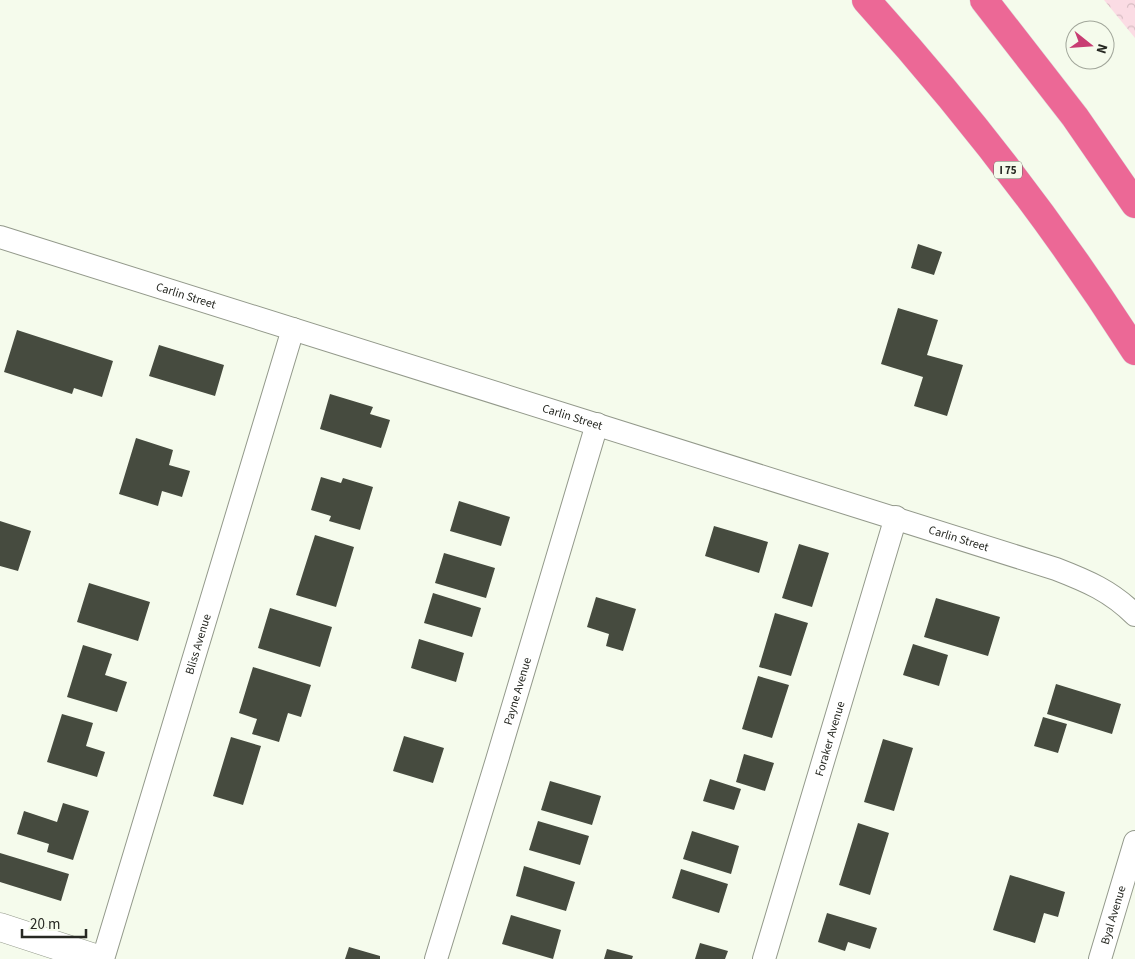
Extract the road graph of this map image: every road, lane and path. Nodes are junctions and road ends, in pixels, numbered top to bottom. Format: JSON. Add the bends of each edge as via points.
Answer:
{"nodes":[{"id":1,"x":866,"y":0,"type":"edge"},
{"id":2,"x":984,"y":0,"type":"edge"},
{"id":3,"x":1135,"y":204,"type":"edge"},
{"id":4,"x":0,"y":237,"type":"edge"},
{"id":5,"x":293,"y":328,"type":"junction"},
{"id":6,"x":1135,"y":351,"type":"edge"},
{"id":7,"x":597,"y":424,"type":"junction"},
{"id":8,"x":896,"y":517,"type":"junction"},
{"id":9,"x":1135,"y":615,"type":"edge"},
{"id":10,"x":1135,"y":842,"type":"edge"},
{"id":11,"x":0,"y":927,"type":"edge"},
{"id":12,"x":98,"y":959,"type":"edge"},
{"id":13,"x":103,"y":959,"type":"edge"},
{"id":14,"x":436,"y":959,"type":"edge"},
{"id":15,"x":764,"y":959,"type":"edge"},
{"id":16,"x":1100,"y":959,"type":"edge"}],
"edges":[{"from":1,"to":6,"type":"highway","number":"I 75","via":[[1015,179]]},
{"from":2,"to":3,"type":"highway","via":[[1075,117]]},
{"from":4,"to":5,"type":"street","name":"Carlin Street"},
{"from":5,"to":7,"type":"street","name":"Carlin Street"},
{"from":5,"to":13,"type":"street","name":"Bliss Avenue"},
{"from":7,"to":8,"type":"street","name":"Carlin Street"},
{"from":7,"to":14,"type":"street","name":"Payne Avenue"},
{"from":8,"to":9,"type":"street","name":"Carlin Street","via":[[1056,569],[1100,587]]},
{"from":8,"to":15,"type":"street","name":"Foraker Avenue"},
{"from":10,"to":16,"type":"street","name":"Byal Avenue"},
{"from":11,"to":12,"type":"street"}]}
